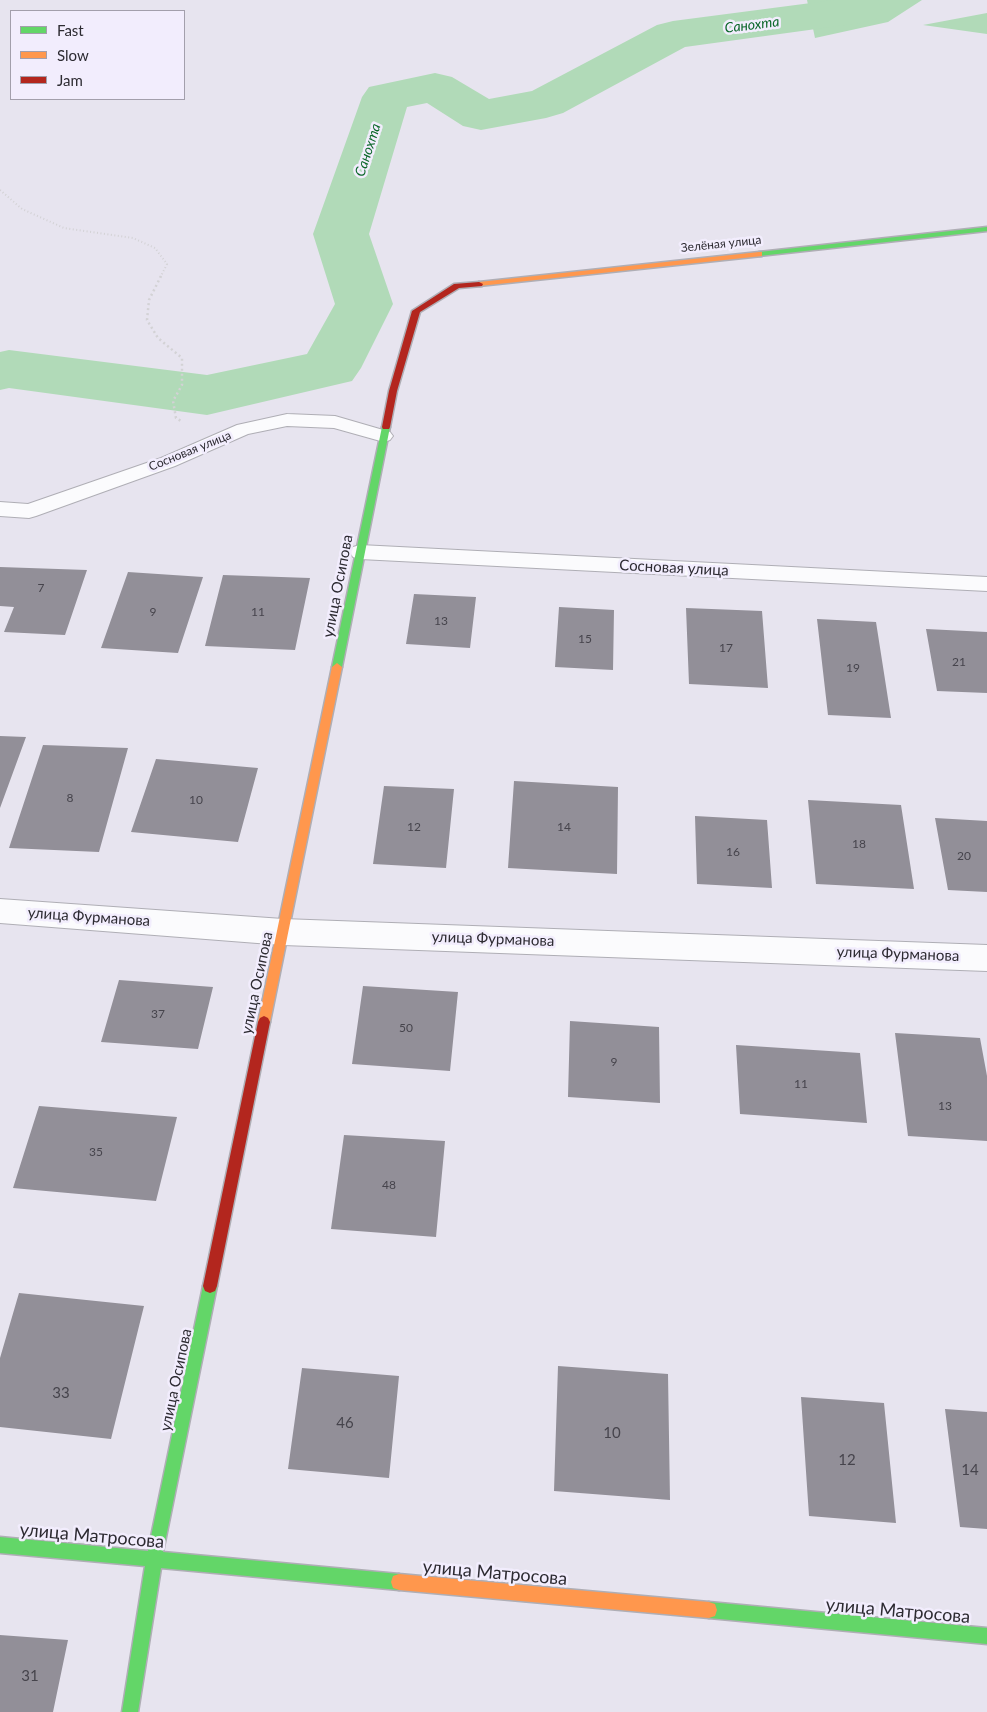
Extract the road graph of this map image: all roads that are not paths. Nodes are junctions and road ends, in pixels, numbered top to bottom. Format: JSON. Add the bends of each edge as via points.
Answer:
{"nodes":[{"id":1,"x":987,"y":228,"type":"edge"},
{"id":2,"x":457,"y":286,"type":"joint"},
{"id":3,"x":384,"y":436,"type":"junction"},
{"id":4,"x":0,"y":509,"type":"edge"},
{"id":5,"x":360,"y":552,"type":"junction"},
{"id":6,"x":987,"y":584,"type":"edge"},
{"id":7,"x":0,"y":911,"type":"edge"},
{"id":8,"x":283,"y":932,"type":"junction"},
{"id":9,"x":987,"y":958,"type":"edge"},
{"id":10,"x":0,"y":1545,"type":"edge"},
{"id":11,"x":154,"y":1559,"type":"junction"},
{"id":12,"x":987,"y":1636,"type":"edge"},
{"id":13,"x":130,"y":1712,"type":"edge"}],
"edges":[{"from":1,"to":2,"type":"street","name":"Зелёная улица"},
{"from":2,"to":3,"type":"street","name":"улица Осипова","via":[[416,311]]},
{"from":3,"to":4,"type":"lane","name":"Сосновая улица","via":[[335,422],[287,420],[243,429],[168,462],[30,511]]},
{"from":3,"to":5,"type":"street","name":"улица Осипова"},
{"from":5,"to":6,"type":"lane","name":"Сосновая улица"},
{"from":5,"to":8,"type":"street","name":"улица Осипова"},
{"from":7,"to":8,"type":"street","name":"улица Фурманова"},
{"from":8,"to":9,"type":"street","name":"улица Фурманова"},
{"from":8,"to":11,"type":"street","name":"улица Осипова"},
{"from":10,"to":11,"type":"street","name":"улица Матросова"},
{"from":11,"to":12,"type":"street","name":"улица Матросова"},
{"from":11,"to":13,"type":"street","name":"улица Осипова"}]}
